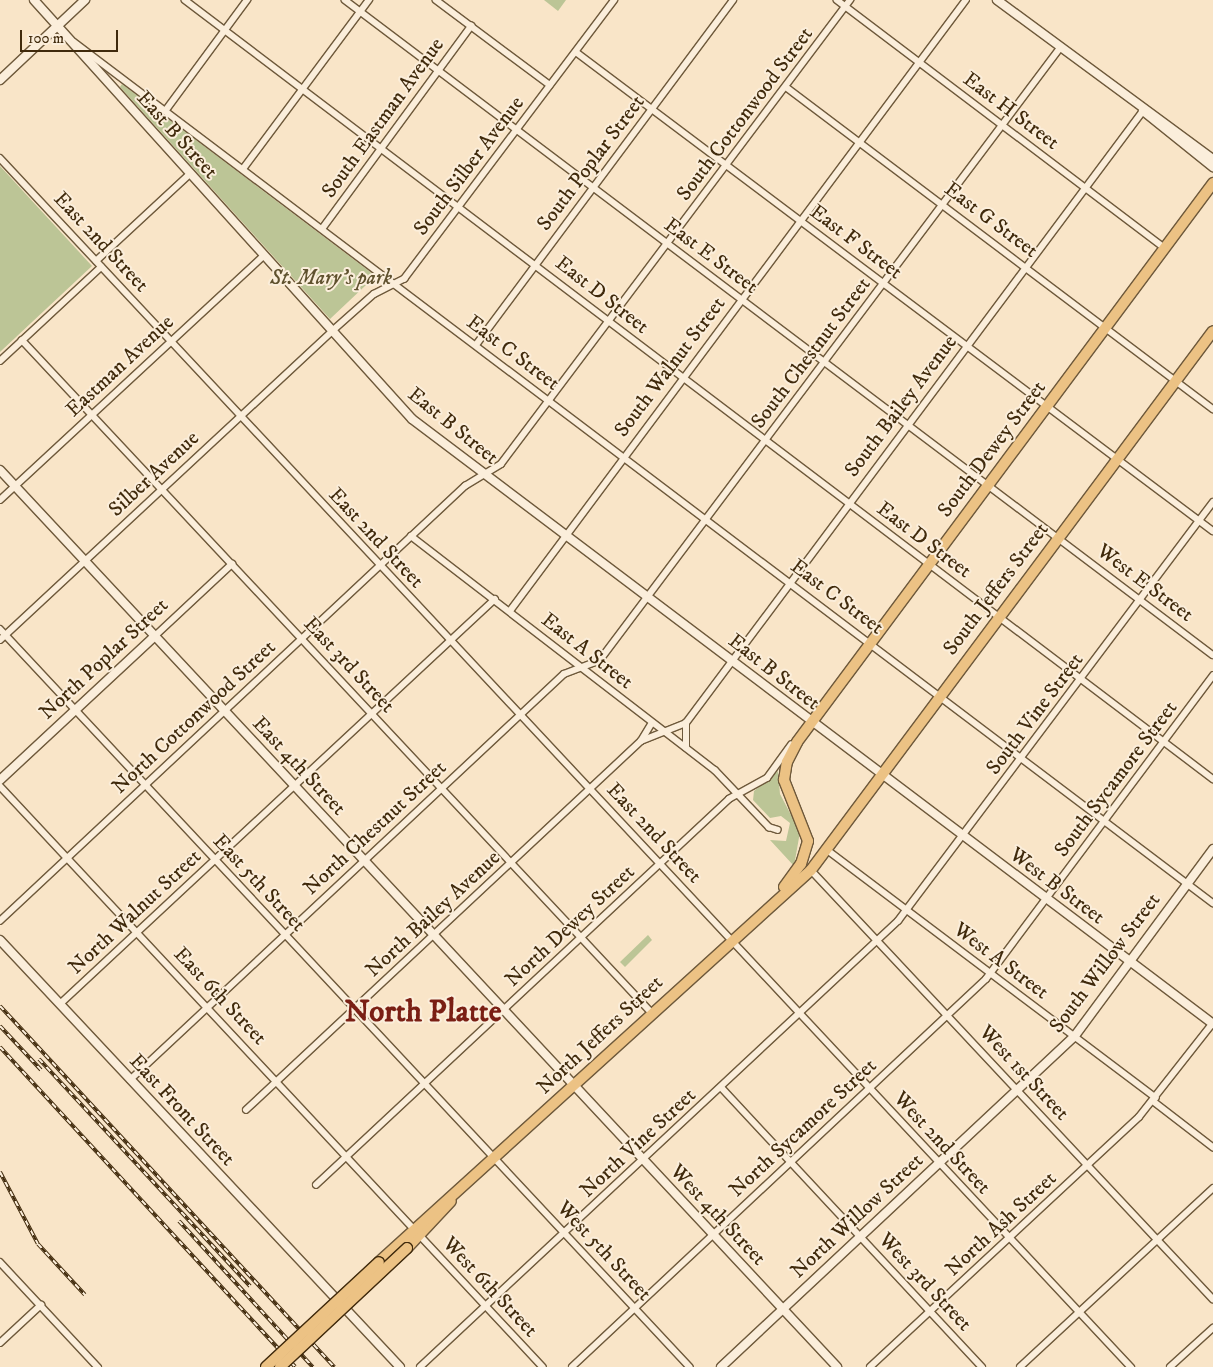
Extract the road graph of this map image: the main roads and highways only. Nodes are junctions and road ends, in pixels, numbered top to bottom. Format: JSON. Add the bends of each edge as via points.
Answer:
{"nodes":[{"id":1,"x":34,"y":0,"type":"edge"},
{"id":2,"x":85,"y":0,"type":"edge"},
{"id":3,"x":997,"y":0,"type":"edge"},
{"id":4,"x":58,"y":27,"type":"junction"},
{"id":5,"x":0,"y":80,"type":"edge"},
{"id":6,"x":1143,"y":111,"type":"junction"},
{"id":7,"x":1213,"y":159,"type":"edge"},
{"id":8,"x":1213,"y":167,"type":"edge"},
{"id":9,"x":1213,"y":183,"type":"edge"},
{"id":10,"x":1213,"y":331,"type":"edge"},
{"id":11,"x":0,"y":470,"type":"edge"},
{"id":12,"x":154,"y":636,"type":"junction"},
{"id":13,"x":810,"y":723,"type":"junction"},
{"id":14,"x":787,"y":762,"type":"joint"},
{"id":15,"x":881,"y":775,"type":"junction"},
{"id":16,"x":0,"y":780,"type":"edge"},
{"id":17,"x":1213,"y":849,"type":"edge"},
{"id":18,"x":811,"y":870,"type":"joint"},
{"id":19,"x":770,"y":903,"type":"junction"},
{"id":20,"x":0,"y":940,"type":"edge"},
{"id":21,"x":1130,"y":962,"type":"junction"},
{"id":22,"x":1213,"y":1024,"type":"edge"},
{"id":23,"x":574,"y":1086,"type":"junction"},
{"id":24,"x":1018,"y":1091,"type":"joint"},
{"id":25,"x":404,"y":1244,"type":"junction"},
{"id":26,"x":783,"y":1310,"type":"junction"},
{"id":27,"x":266,"y":1367,"type":"edge"},
{"id":28,"x":280,"y":1367,"type":"edge"},
{"id":29,"x":400,"y":1367,"type":"edge"},
{"id":30,"x":721,"y":1367,"type":"edge"},
{"id":31,"x":837,"y":1367,"type":"edge"}],
"edges":[{"from":1,"to":4,"type":"main road","name":"East B Street"},
{"from":2,"to":4,"type":"main road"},
{"from":3,"to":6,"type":"main road"},
{"from":4,"to":5,"type":"main road"},
{"from":4,"to":13,"type":"main road","name":"East B Street","via":[[262,257],[412,419]]},
{"from":6,"to":7,"type":"main road"},
{"from":6,"to":8,"type":"main road"},
{"from":9,"to":13,"type":"highway","name":"South Dewey Street"},
{"from":10,"to":15,"type":"highway","name":"South Jeffers Street"},
{"from":11,"to":12,"type":"main road","name":"East 4th Street"},
{"from":12,"to":16,"type":"main road","name":"North Poplar Street"},
{"from":12,"to":23,"type":"main road","name":"East 4th Street"},
{"from":13,"to":14,"type":"highway","name":"South Dewey Street"},
{"from":13,"to":15,"type":"main road","name":"East B Street"},
{"from":14,"to":19,"type":"highway","name":"North Jeffers Street","via":[[786,788],[808,841],[801,864]]},
{"from":15,"to":18,"type":"highway","name":"South Jeffers Street"},
{"from":15,"to":21,"type":"main road","name":"West B Street"},
{"from":17,"to":21,"type":"main road","name":"South Willow Street"},
{"from":18,"to":19,"type":"highway","name":"North Jeffers Street"},
{"from":19,"to":23,"type":"highway","name":"North Jeffers Street"},
{"from":20,"to":29,"type":"main road","name":"East Front Street"},
{"from":21,"to":22,"type":"main road","name":"West B Street"},
{"from":21,"to":24,"type":"main road","name":"South Willow Street","via":[[1074,1037]]},
{"from":23,"to":25,"type":"highway","name":"North Jeffers Street"},
{"from":23,"to":26,"type":"main road","name":"West 4th Street"},
{"from":24,"to":26,"type":"main road","name":"North Willow Street"},
{"from":25,"to":27,"type":"highway","name":"North Jeffers Street","bridge":true},
{"from":25,"to":28,"type":"highway","name":"North Jeffers Street","bridge":true},
{"from":26,"to":30,"type":"main road","name":"North Willow Street"},
{"from":26,"to":31,"type":"main road","name":"West 4th Street"}]}
